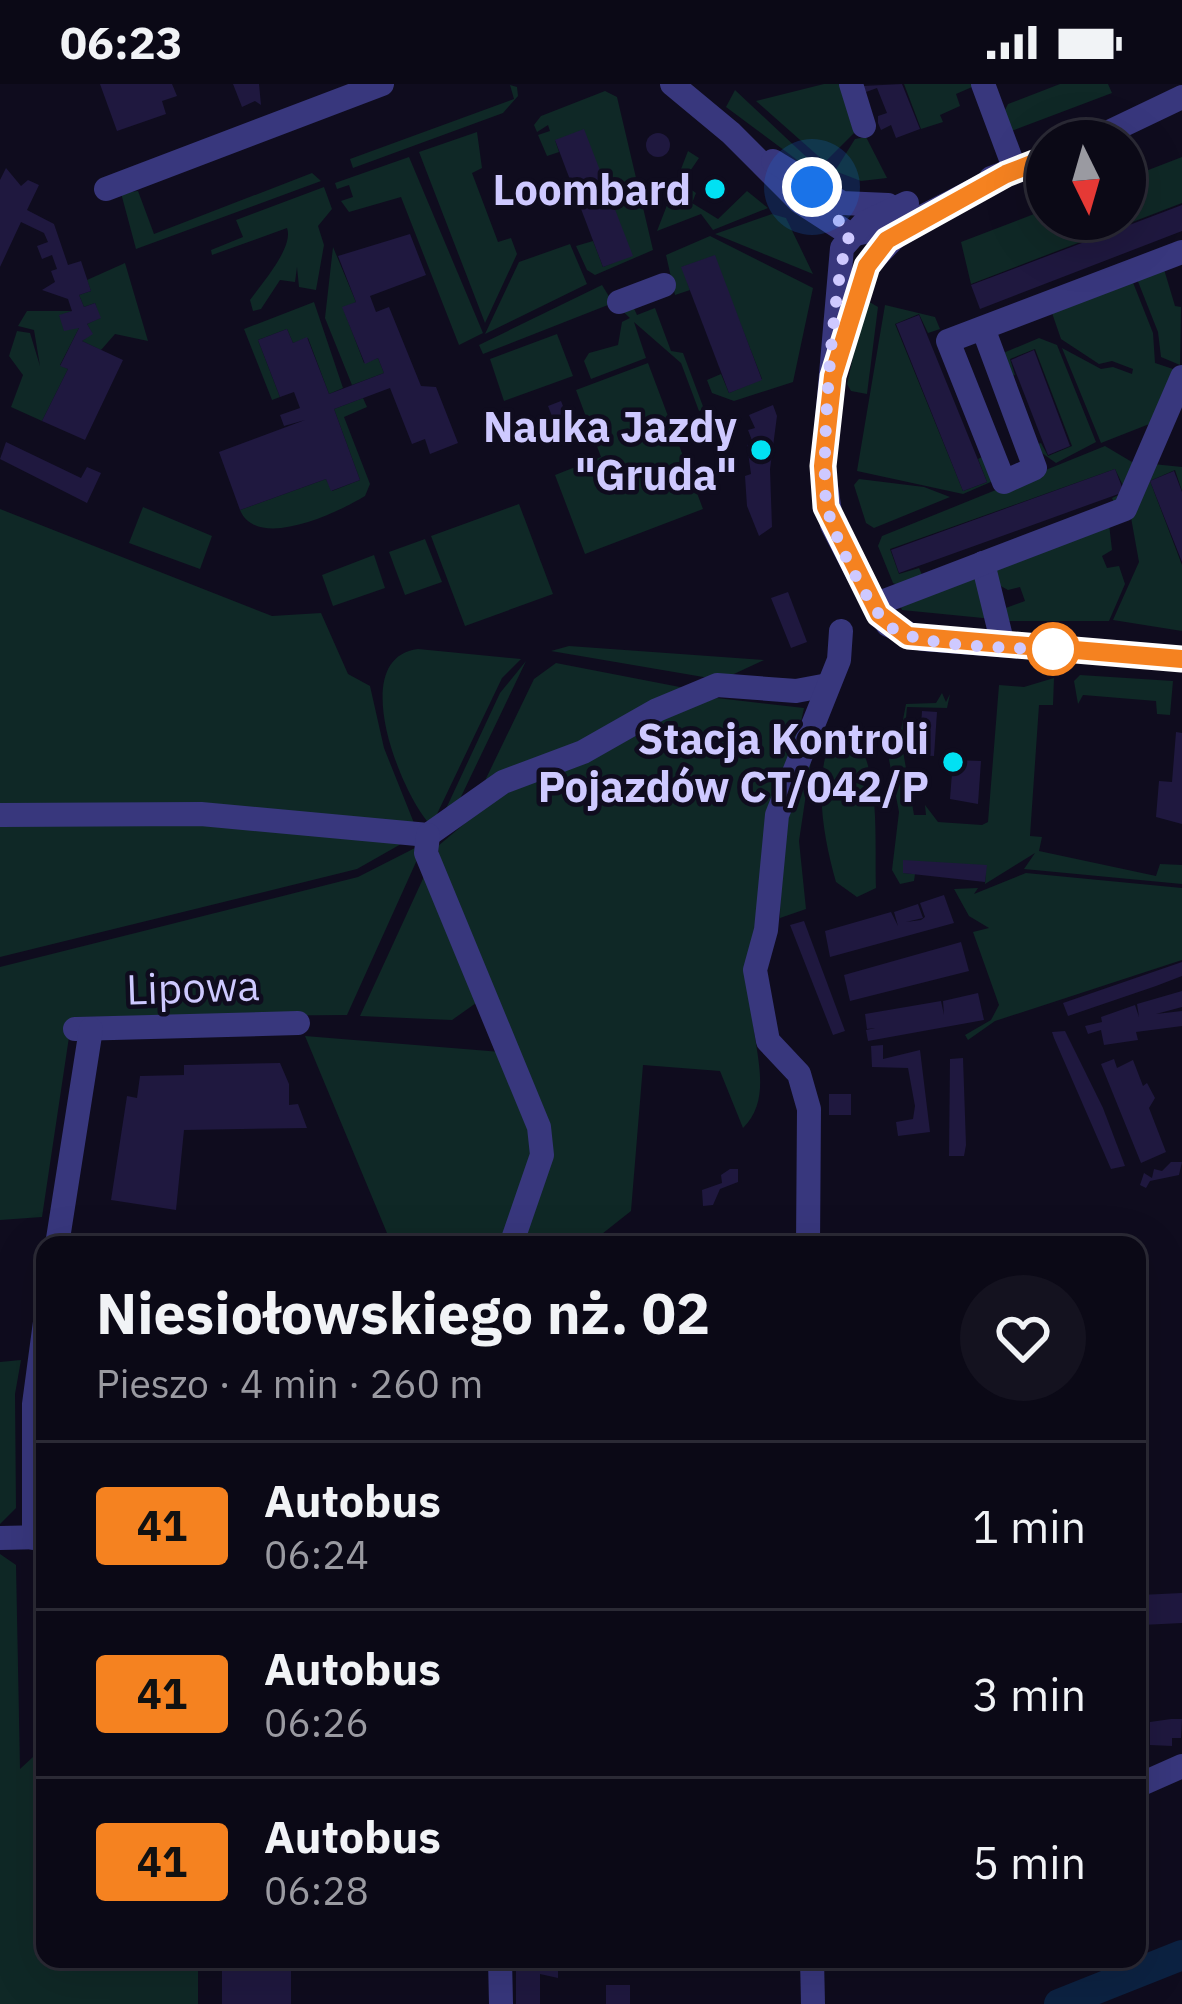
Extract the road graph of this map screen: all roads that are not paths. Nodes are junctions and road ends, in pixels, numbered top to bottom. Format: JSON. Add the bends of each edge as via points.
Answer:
{"nodes":[{"id":1,"x":382,"y":84,"type":"edge"},
{"id":2,"x":672,"y":84,"type":"edge"},
{"id":3,"x":851,"y":84,"type":"edge"},
{"id":4,"x":983,"y":84,"type":"edge"},
{"id":5,"x":1182,"y":98,"type":"edge"},
{"id":6,"x":1182,"y":112,"type":"edge"},
{"id":7,"x":1133,"y":120,"type":"edge"},
{"id":8,"x":864,"y":126,"type":"dead end"},
{"id":9,"x":1146,"y":127,"type":"edge"},
{"id":10,"x":1026,"y":166,"type":"edge"},
{"id":11,"x":1011,"y":172,"type":"junction"},
{"id":12,"x":106,"y":189,"type":"dead end"},
{"id":13,"x":806,"y":195,"type":"junction"},
{"id":14,"x":911,"y":212,"type":"junction"},
{"id":15,"x":850,"y":235,"type":"junction"},
{"id":16,"x":1182,"y":252,"type":"edge"},
{"id":17,"x":664,"y":285,"type":"dead end"},
{"id":18,"x":846,"y":291,"type":"junction"},
{"id":19,"x":619,"y":302,"type":"dead end"},
{"id":20,"x":983,"y":328,"type":"junction"},
{"id":21,"x":1182,"y":376,"type":"edge"},
{"id":22,"x":983,"y":563,"type":"junction"},
{"id":23,"x":874,"y":604,"type":"junction"},
{"id":24,"x":842,"y":631,"type":"dead end"},
{"id":25,"x":1004,"y":645,"type":"junction"},
{"id":26,"x":1182,"y":659,"type":"edge"},
{"id":27,"x":828,"y":685,"type":"junction"},
{"id":28,"x":0,"y":815,"type":"edge"},
{"id":29,"x":428,"y":835,"type":"junction"},
{"id":30,"x":298,"y":1024,"type":"dead end"},
{"id":31,"x":58,"y":1236,"type":"edge"},
{"id":32,"x":514,"y":1236,"type":"edge"},
{"id":33,"x":808,"y":1236,"type":"edge"},
{"id":34,"x":36,"y":1389,"type":"edge"},
{"id":35,"x":36,"y":1449,"type":"edge"},
{"id":36,"x":0,"y":1538,"type":"edge"},
{"id":37,"x":36,"y":1538,"type":"edge"},
{"id":38,"x":1182,"y":1766,"type":"edge"},
{"id":39,"x":1146,"y":1782,"type":"edge"},
{"id":40,"x":500,"y":1968,"type":"edge"},
{"id":41,"x":812,"y":1968,"type":"edge"},
{"id":42,"x":501,"y":2004,"type":"edge"},
{"id":43,"x":813,"y":2004,"type":"edge"}],
"edges":[{"from":1,"to":12,"type":"street"},
{"from":2,"to":13,"type":"street"},
{"from":3,"to":8,"type":"street"},
{"from":4,"to":11,"type":"street"},
{"from":5,"to":7,"type":"street"},
{"from":6,"to":9,"type":"street"},
{"from":10,"to":11,"type":"street"},
{"from":11,"to":14,"type":"street"},
{"from":13,"to":14,"type":"street"},
{"from":13,"to":15,"type":"street"},
{"from":13,"to":18,"type":"street"},
{"from":14,"to":15,"type":"street"},
{"from":14,"to":18,"type":"street"},
{"from":15,"to":18,"type":"street"},
{"from":16,"to":20,"type":"street"},
{"from":17,"to":19,"type":"street"},
{"from":18,"to":23,"type":"street","via":[[823,466],[826,507]]},
{"from":20,"to":20,"type":"street","via":[[948,341],[1004,482],[1034,468]]},
{"from":21,"to":22,"type":"street","via":[[1125,509]]},
{"from":22,"to":23,"type":"street"},
{"from":22,"to":25,"type":"street"},
{"from":23,"to":25,"type":"street","via":[[908,636]]},
{"from":24,"to":27,"type":"street"},
{"from":25,"to":26,"type":"street"},
{"from":27,"to":29,"type":"street","via":[[717,685],[503,782]]},
{"from":27,"to":33,"type":"street","via":[[777,815],[755,970],[768,1041],[805,1088]]},
{"from":28,"to":29,"type":"street","via":[[201,814]]},
{"from":29,"to":32,"type":"street","via":[[426,853],[539,1126],[539,1167]]},
{"from":30,"to":31,"type":"street","name":"Lipowa","via":[[83,1029]]},
{"from":34,"to":35,"type":"street"},
{"from":36,"to":37,"type":"street"},
{"from":38,"to":39,"type":"street"},
{"from":40,"to":42,"type":"street"},
{"from":41,"to":43,"type":"street"}]}
